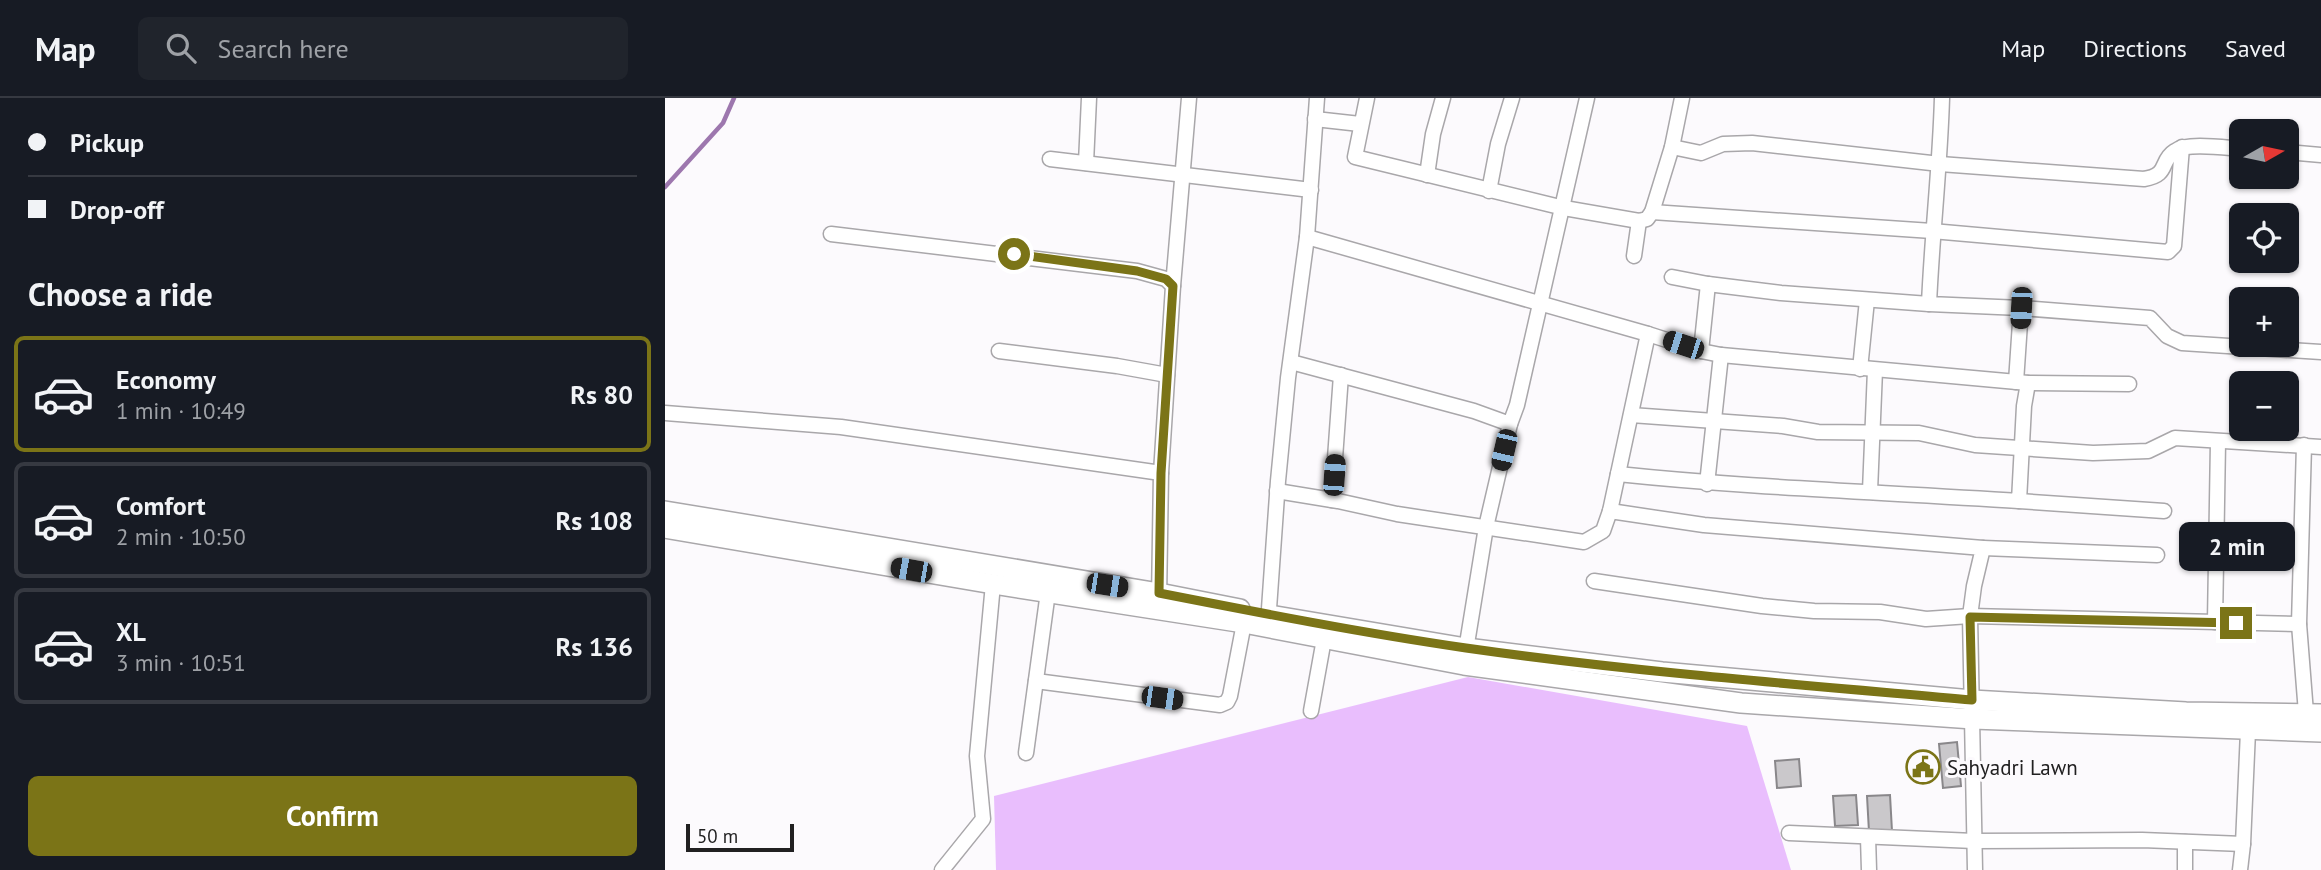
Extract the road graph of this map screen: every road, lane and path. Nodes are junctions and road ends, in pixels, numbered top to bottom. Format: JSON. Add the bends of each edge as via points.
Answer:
{"nodes":[{"id":1,"x":1089,"y":98,"type":"edge"},
{"id":2,"x":1189,"y":98,"type":"edge"},
{"id":3,"x":1317,"y":98,"type":"edge"},
{"id":4,"x":1367,"y":98,"type":"edge"},
{"id":5,"x":1443,"y":98,"type":"edge"},
{"id":6,"x":1587,"y":98,"type":"edge"},
{"id":7,"x":1682,"y":98,"type":"edge"},
{"id":8,"x":1942,"y":98,"type":"edge"},
{"id":9,"x":1508,"y":99,"type":"edge"},
{"id":10,"x":1315,"y":119,"type":"junction"},
{"id":11,"x":1360,"y":124,"type":"junction"},
{"id":12,"x":1672,"y":147,"type":"junction"},
{"id":13,"x":2182,"y":147,"type":"junction"},
{"id":14,"x":2229,"y":149,"type":"edge"},
{"id":15,"x":2299,"y":153,"type":"edge"},
{"id":16,"x":2321,"y":155,"type":"edge"},
{"id":17,"x":1049,"y":159,"type":"dead end"},
{"id":18,"x":1086,"y":163,"type":"junction"},
{"id":19,"x":1940,"y":164,"type":"junction"},
{"id":20,"x":1182,"y":175,"type":"junction"},
{"id":21,"x":1427,"y":176,"type":"junction"},
{"id":22,"x":1311,"y":190,"type":"junction"},
{"id":23,"x":1489,"y":191,"type":"junction"},
{"id":24,"x":1564,"y":208,"type":"junction"},
{"id":25,"x":1652,"y":212,"type":"junction"},
{"id":26,"x":1639,"y":221,"type":"junction"},
{"id":27,"x":1933,"y":231,"type":"junction"},
{"id":28,"x":831,"y":234,"type":"dead end"},
{"id":29,"x":1307,"y":237,"type":"junction"},
{"id":30,"x":1634,"y":256,"type":"dead end"},
{"id":31,"x":1672,"y":277,"type":"dead end"},
{"id":32,"x":1708,"y":284,"type":"junction"},
{"id":33,"x":1173,"y":286,"type":"junction"},
{"id":34,"x":1867,"y":300,"type":"junction"},
{"id":35,"x":1539,"y":302,"type":"junction"},
{"id":36,"x":1929,"y":304,"type":"junction"},
{"id":37,"x":2021,"y":308,"type":"junction"},
{"id":38,"x":1648,"y":334,"type":"junction"},
{"id":39,"x":999,"y":351,"type":"dead end"},
{"id":40,"x":1701,"y":351,"type":"junction"},
{"id":41,"x":2321,"y":352,"type":"edge"},
{"id":42,"x":1721,"y":355,"type":"junction"},
{"id":43,"x":1291,"y":362,"type":"junction"},
{"id":44,"x":1860,"y":369,"type":"junction"},
{"id":45,"x":1875,"y":370,"type":"junction"},
{"id":46,"x":1167,"y":375,"type":"junction"},
{"id":47,"x":1341,"y":375,"type":"junction"},
{"id":48,"x":2022,"y":382,"type":"junction"},
{"id":49,"x":2129,"y":384,"type":"dead end"},
{"id":50,"x":665,"y":413,"type":"edge"},
{"id":51,"x":1631,"y":415,"type":"junction"},
{"id":52,"x":1714,"y":422,"type":"junction"},
{"id":53,"x":1510,"y":424,"type":"junction"},
{"id":54,"x":1874,"y":433,"type":"junction"},
{"id":55,"x":2218,"y":442,"type":"junction"},
{"id":56,"x":2304,"y":445,"type":"junction"},
{"id":57,"x":2321,"y":447,"type":"edge"},
{"id":58,"x":2021,"y":448,"type":"junction"},
{"id":59,"x":1161,"y":473,"type":"junction"},
{"id":60,"x":1618,"y":474,"type":"junction"},
{"id":61,"x":1707,"y":484,"type":"junction"},
{"id":62,"x":1277,"y":491,"type":"junction"},
{"id":63,"x":1870,"y":491,"type":"junction"},
{"id":64,"x":1332,"y":500,"type":"junction"},
{"id":65,"x":2019,"y":501,"type":"junction"},
{"id":66,"x":2164,"y":510,"type":"dead end"},
{"id":67,"x":665,"y":511,"type":"edge"},
{"id":68,"x":1610,"y":511,"type":"junction"},
{"id":69,"x":1486,"y":527,"type":"junction"},
{"id":70,"x":665,"y":528,"type":"edge"},
{"id":71,"x":1983,"y":548,"type":"junction"},
{"id":72,"x":2157,"y":555,"type":"dead end"},
{"id":73,"x":1594,"y":581,"type":"dead end"},
{"id":74,"x":993,"y":584,"type":"junction"},
{"id":75,"x":1048,"y":592,"type":"junction"},
{"id":76,"x":1159,"y":601,"type":"junction"},
{"id":77,"x":1970,"y":617,"type":"junction"},
{"id":78,"x":1268,"y":621,"type":"junction"},
{"id":79,"x":2215,"y":622,"type":"junction"},
{"id":80,"x":1244,"y":623,"type":"junction"},
{"id":81,"x":2299,"y":624,"type":"junction"},
{"id":82,"x":1324,"y":639,"type":"junction"},
{"id":83,"x":1465,"y":656,"type":"junction"},
{"id":84,"x":1035,"y":681,"type":"junction"},
{"id":85,"x":1972,"y":709,"type":"junction"},
{"id":86,"x":1311,"y":711,"type":"dead end"},
{"id":87,"x":2313,"y":714,"type":"edge"},
{"id":88,"x":2248,"y":731,"type":"junction"},
{"id":89,"x":2321,"y":732,"type":"edge"},
{"id":90,"x":1026,"y":753,"type":"dead end"},
{"id":91,"x":1789,"y":833,"type":"dead end"},
{"id":92,"x":1868,"y":836,"type":"junction"},
{"id":93,"x":1974,"y":841,"type":"junction"},
{"id":94,"x":2185,"y":842,"type":"junction"},
{"id":95,"x":2243,"y":844,"type":"junction"},
{"id":96,"x":942,"y":870,"type":"edge"},
{"id":97,"x":1869,"y":870,"type":"edge"},
{"id":98,"x":1975,"y":870,"type":"edge"},
{"id":99,"x":2185,"y":870,"type":"edge"},
{"id":100,"x":2240,"y":870,"type":"edge"}],
"edges":[{"from":1,"to":18,"type":"street"},
{"from":2,"to":20,"type":"street"},
{"from":3,"to":10,"type":"street"},
{"from":4,"to":11,"type":"street"},
{"from":5,"to":21,"type":"street"},
{"from":6,"to":24,"type":"street"},
{"from":7,"to":12,"type":"street"},
{"from":8,"to":19,"type":"street"},
{"from":9,"to":23,"type":"street"},
{"from":10,"to":11,"type":"street"},
{"from":10,"to":22,"type":"street"},
{"from":11,"to":21,"type":"street","via":[[1356,157]]},
{"from":12,"to":19,"type":"street","via":[[1701,153],[1723,144],[1752,143]]},
{"from":12,"to":25,"type":"street"},
{"from":13,"to":14,"type":"street"},
{"from":13,"to":19,"type":"street","via":[[2172,152],[2155,178],[2144,179]]},
{"from":13,"to":27,"type":"street","via":[[2174,246],[2168,252]]},
{"from":15,"to":16,"type":"street"},
{"from":17,"to":18,"type":"street"},
{"from":18,"to":20,"type":"street"},
{"from":19,"to":27,"type":"street"},
{"from":20,"to":22,"type":"street"},
{"from":20,"to":33,"type":"street"},
{"from":21,"to":23,"type":"street"},
{"from":22,"to":29,"type":"street"},
{"from":23,"to":24,"type":"street"},
{"from":24,"to":26,"type":"street"},
{"from":24,"to":35,"type":"street"},
{"from":25,"to":26,"type":"street"},
{"from":25,"to":27,"type":"street"},
{"from":26,"to":30,"type":"street"},
{"from":27,"to":36,"type":"street"},
{"from":28,"to":33,"type":"street","via":[[1137,271],[1166,279]]},
{"from":29,"to":35,"type":"street"},
{"from":29,"to":43,"type":"street"},
{"from":31,"to":32,"type":"street"},
{"from":32,"to":34,"type":"street"},
{"from":32,"to":40,"type":"street"},
{"from":33,"to":46,"type":"street"},
{"from":34,"to":36,"type":"street"},
{"from":34,"to":44,"type":"street"},
{"from":35,"to":38,"type":"street"},
{"from":35,"to":53,"type":"street"},
{"from":36,"to":37,"type":"street"},
{"from":37,"to":41,"type":"street","via":[[2150,318],[2182,344]]},
{"from":37,"to":48,"type":"street"},
{"from":38,"to":40,"type":"street"},
{"from":38,"to":51,"type":"street"},
{"from":39,"to":46,"type":"street"},
{"from":40,"to":42,"type":"street"},
{"from":42,"to":44,"type":"street"},
{"from":42,"to":52,"type":"street"},
{"from":43,"to":47,"type":"street"},
{"from":43,"to":62,"type":"street"},
{"from":44,"to":45,"type":"street"},
{"from":45,"to":48,"type":"street"},
{"from":45,"to":54,"type":"street"},
{"from":46,"to":59,"type":"street"},
{"from":47,"to":53,"type":"street"},
{"from":47,"to":64,"type":"street"},
{"from":48,"to":49,"type":"street"},
{"from":48,"to":58,"type":"street"},
{"from":50,"to":59,"type":"street","via":[[841,427]]},
{"from":51,"to":52,"type":"street"},
{"from":51,"to":60,"type":"street"},
{"from":52,"to":54,"type":"street"},
{"from":52,"to":61,"type":"street"},
{"from":53,"to":69,"type":"street"},
{"from":54,"to":58,"type":"street","via":[[1919,433],[1975,445]]},
{"from":54,"to":63,"type":"street"},
{"from":55,"to":56,"type":"street"},
{"from":55,"to":58,"type":"street","via":[[2175,438],[2148,450],[2119,453]]},
{"from":55,"to":79,"type":"street"},
{"from":56,"to":57,"type":"street"},
{"from":56,"to":81,"type":"street"},
{"from":58,"to":65,"type":"street"},
{"from":59,"to":76,"type":"street"},
{"from":60,"to":61,"type":"street"},
{"from":60,"to":68,"type":"street"},
{"from":61,"to":63,"type":"street"},
{"from":62,"to":64,"type":"street"},
{"from":62,"to":78,"type":"street"},
{"from":63,"to":65,"type":"street"},
{"from":64,"to":69,"type":"street"},
{"from":65,"to":66,"type":"street"},
{"from":67,"to":76,"type":"street"},
{"from":68,"to":69,"type":"street","via":[[1604,531],[1584,542]]},
{"from":68,"to":71,"type":"street","via":[[1704,525]]},
{"from":69,"to":83,"type":"street"},
{"from":70,"to":74,"type":"street"},
{"from":71,"to":72,"type":"street"},
{"from":71,"to":77,"type":"street"},
{"from":73,"to":77,"type":"street","via":[[1814,611],[1880,612],[1926,619]]},
{"from":74,"to":75,"type":"street"},
{"from":74,"to":96,"type":"street","via":[[977,756],[983,820]]},
{"from":75,"to":76,"type":"street"},
{"from":75,"to":84,"type":"street"},
{"from":76,"to":78,"type":"street"},
{"from":76,"to":80,"type":"street"},
{"from":77,"to":79,"type":"street"},
{"from":77,"to":85,"type":"street"},
{"from":78,"to":80,"type":"street"},
{"from":78,"to":82,"type":"street"},
{"from":78,"to":83,"type":"street"},
{"from":79,"to":81,"type":"street"},
{"from":80,"to":84,"type":"street","via":[[1230,696],[1220,705]]},
{"from":81,"to":87,"type":"street"},
{"from":82,"to":83,"type":"street"},
{"from":82,"to":86,"type":"street"},
{"from":83,"to":85,"type":"street","via":[[1741,703]]},
{"from":84,"to":90,"type":"street"},
{"from":85,"to":87,"type":"street"},
{"from":85,"to":88,"type":"street"},
{"from":85,"to":93,"type":"street"},
{"from":88,"to":89,"type":"street"},
{"from":88,"to":95,"type":"street"},
{"from":91,"to":92,"type":"street"},
{"from":92,"to":93,"type":"street"},
{"from":92,"to":97,"type":"street"},
{"from":93,"to":94,"type":"street"},
{"from":93,"to":98,"type":"street"},
{"from":94,"to":95,"type":"street"},
{"from":94,"to":99,"type":"street"},
{"from":95,"to":100,"type":"street"}]}
